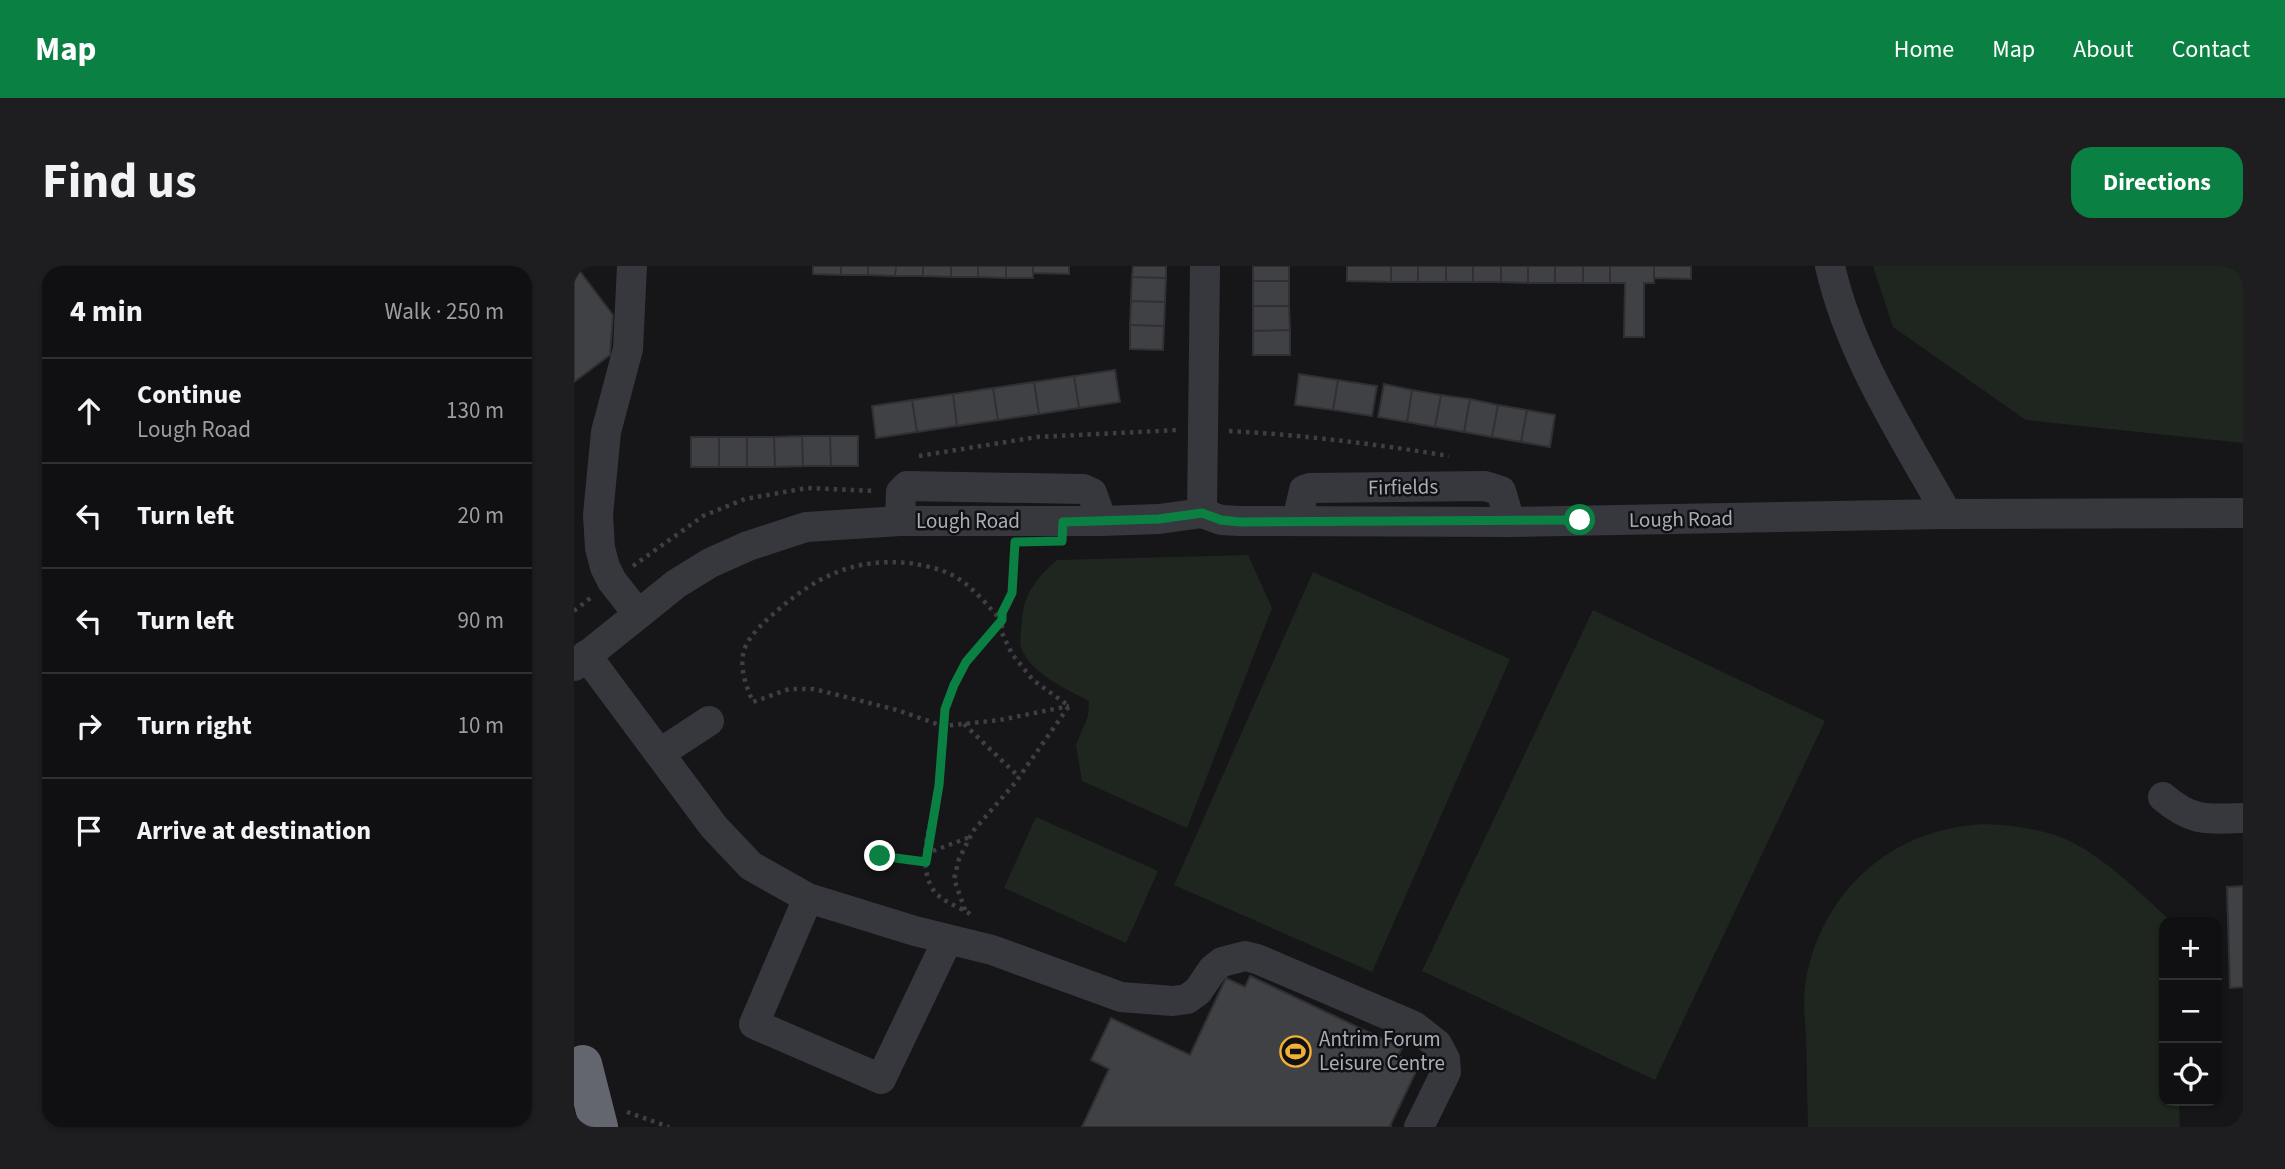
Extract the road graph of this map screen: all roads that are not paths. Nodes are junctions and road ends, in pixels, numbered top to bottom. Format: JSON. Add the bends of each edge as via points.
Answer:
{"nodes":[{"id":1,"x":632,"y":266,"type":"edge"},
{"id":2,"x":1205,"y":266,"type":"edge"},
{"id":3,"x":1830,"y":266,"type":"edge"},
{"id":4,"x":1202,"y":513,"type":"junction"},
{"id":5,"x":2243,"y":513,"type":"edge"},
{"id":6,"x":1947,"y":514,"type":"junction"},
{"id":7,"x":638,"y":614,"type":"junction"},
{"id":8,"x":580,"y":660,"type":"edge"},
{"id":9,"x":709,"y":721,"type":"dead end"},
{"id":10,"x":660,"y":753,"type":"junction"},
{"id":11,"x":2163,"y":797,"type":"dead end"},
{"id":12,"x":2243,"y":818,"type":"edge"},
{"id":13,"x":808,"y":898,"type":"junction"},
{"id":14,"x":948,"y":939,"type":"junction"},
{"id":15,"x":583,"y":1064,"type":"dead end"},
{"id":16,"x":599,"y":1127,"type":"edge"},
{"id":17,"x":1419,"y":1127,"type":"edge"}],
"edges":[{"from":1,"to":7,"type":"street","via":[[628,349],[606,432],[598,515],[605,567]]},
{"from":2,"to":4,"type":"street"},
{"from":3,"to":6,"type":"street","via":[[1877,390]]},
{"from":4,"to":6,"type":"street","name":"Lough Road","via":[[1240,522]]},
{"from":4,"to":7,"type":"street","name":"Lough Road","via":[[1102,522],[806,527],[710,563]]},
{"from":5,"to":6,"type":"street","name":"Lough Road"},
{"from":7,"to":8,"type":"street","name":"Lough Road"},
{"from":8,"to":10,"type":"street"},
{"from":9,"to":10,"type":"street"},
{"from":10,"to":13,"type":"street","via":[[714,827],[751,866]]},
{"from":11,"to":12,"type":"street","via":[[2180,811],[2198,817]]},
{"from":13,"to":14,"type":"street"},
{"from":13,"to":14,"type":"street","via":[[754,1024],[881,1079]]},
{"from":14,"to":17,"type":"street","via":[[992,950],[1121,997],[1173,1001],[1198,991],[1222,962],[1245,956],[1256,959],[1414,1026],[1437,1044],[1447,1072]]},
{"from":15,"to":16,"type":"highway","bridge":true}]}
